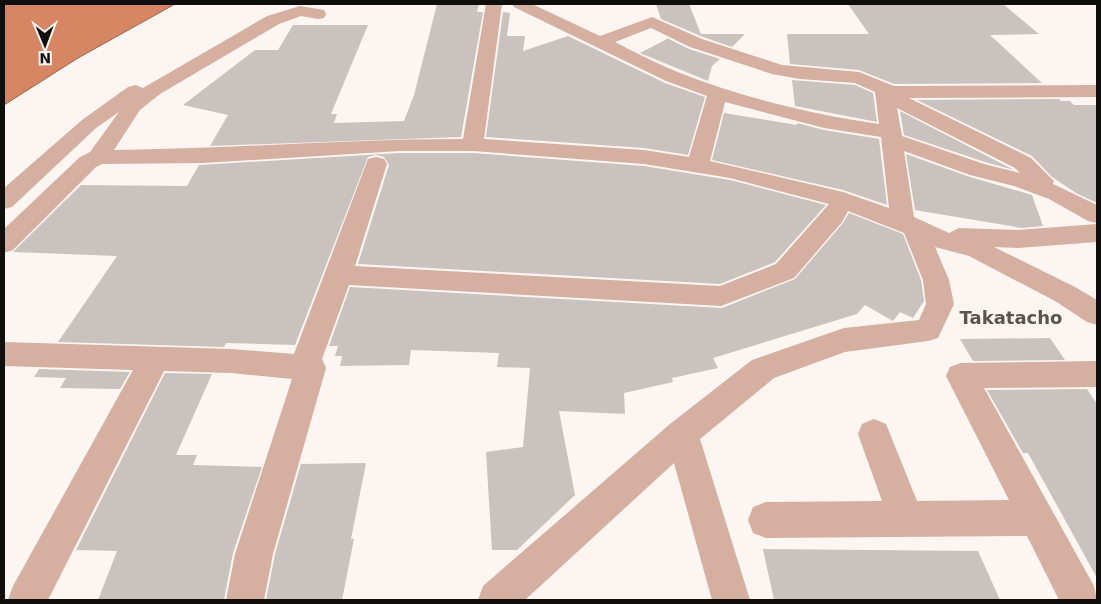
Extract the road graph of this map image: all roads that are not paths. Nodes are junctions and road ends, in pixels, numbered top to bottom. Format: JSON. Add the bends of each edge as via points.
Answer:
{"nodes":[{"id":1,"x":266,"y":4,"type":"edge"},
{"id":2,"x":494,"y":4,"type":"edge"},
{"id":3,"x":520,"y":4,"type":"edge"},
{"id":4,"x":318,"y":14,"type":"dead end"},
{"id":5,"x":600,"y":42,"type":"junction"},
{"id":6,"x":1097,"y":91,"type":"edge"},
{"id":7,"x":894,"y":92,"type":"junction"},
{"id":8,"x":718,"y":93,"type":"junction"},
{"id":9,"x":137,"y":96,"type":"junction"},
{"id":10,"x":93,"y":122,"type":"junction"},
{"id":11,"x":890,"y":136,"type":"junction"},
{"id":12,"x":473,"y":145,"type":"junction"},
{"id":13,"x":98,"y":157,"type":"junction"},
{"id":14,"x":376,"y":164,"type":"dead end"},
{"id":15,"x":698,"y":166,"type":"junction"},
{"id":16,"x":1057,"y":194,"type":"junction"},
{"id":17,"x":843,"y":200,"type":"junction"},
{"id":18,"x":4,"y":201,"type":"edge"},
{"id":19,"x":1097,"y":215,"type":"edge"},
{"id":20,"x":4,"y":221,"type":"edge"},
{"id":21,"x":909,"y":225,"type":"junction"},
{"id":22,"x":1097,"y":233,"type":"edge"},
{"id":23,"x":947,"y":242,"type":"junction"},
{"id":24,"x":4,"y":244,"type":"edge"},
{"id":25,"x":339,"y":275,"type":"junction"},
{"id":26,"x":1097,"y":314,"type":"edge"},
{"id":27,"x":4,"y":354,"type":"edge"},
{"id":28,"x":155,"y":359,"type":"junction"},
{"id":29,"x":304,"y":367,"type":"junction"},
{"id":30,"x":1097,"y":374,"type":"edge"},
{"id":31,"x":682,"y":434,"type":"junction"},
{"id":32,"x":874,"y":434,"type":"dead end"},
{"id":33,"x":1036,"y":518,"type":"junction"},
{"id":34,"x":766,"y":520,"type":"dead end"},
{"id":35,"x":908,"y":520,"type":"junction"},
{"id":36,"x":27,"y":600,"type":"edge"},
{"id":37,"x":245,"y":600,"type":"edge"},
{"id":38,"x":497,"y":600,"type":"edge"},
{"id":39,"x":731,"y":600,"type":"edge"},
{"id":40,"x":1080,"y":600,"type":"edge"}],
"edges":[{"from":1,"to":9,"type":"street","via":[[217,34]]},
{"from":2,"to":12,"type":"street"},
{"from":3,"to":5,"type":"street"},
{"from":4,"to":9,"type":"street","via":[[300,11],[273,20]]},
{"from":5,"to":7,"type":"street","via":[[652,22],[696,43],[780,70],[859,78]]},
{"from":5,"to":8,"type":"street","via":[[673,77]]},
{"from":6,"to":7,"type":"street"},
{"from":7,"to":11,"type":"street","via":[[885,92]]},
{"from":7,"to":16,"type":"street","via":[[903,103],[1023,163]]},
{"from":8,"to":11,"type":"street","via":[[785,114]]},
{"from":8,"to":15,"type":"street"},
{"from":9,"to":10,"type":"street"},
{"from":9,"to":13,"type":"street"},
{"from":10,"to":18,"type":"street"},
{"from":10,"to":20,"type":"street","via":[[83,144]]},
{"from":11,"to":16,"type":"street","via":[[970,168],[1021,180]]},
{"from":11,"to":21,"type":"street"},
{"from":12,"to":13,"type":"street"},
{"from":12,"to":15,"type":"street","via":[[644,158]]},
{"from":13,"to":24,"type":"street","via":[[88,162]]},
{"from":14,"to":25,"type":"street"},
{"from":15,"to":17,"type":"street"},
{"from":16,"to":19,"type":"street"},
{"from":17,"to":21,"type":"street"},
{"from":17,"to":25,"type":"street","via":[[785,271],[721,296]]},
{"from":21,"to":23,"type":"street"},
{"from":21,"to":31,"type":"street","via":[[936,280],[940,304],[928,330],[844,340],[763,369]]},
{"from":22,"to":23,"type":"street","via":[[1018,239],[960,236]]},
{"from":23,"to":26,"type":"street","via":[[976,249]]},
{"from":25,"to":29,"type":"street"},
{"from":27,"to":28,"type":"street"},
{"from":28,"to":29,"type":"street"},
{"from":28,"to":36,"type":"street"},
{"from":29,"to":37,"type":"street","via":[[311,368],[254,554]]},
{"from":30,"to":33,"type":"street","via":[[960,376]]},
{"from":31,"to":38,"type":"street"},
{"from":31,"to":39,"type":"street"},
{"from":32,"to":35,"type":"street"},
{"from":33,"to":35,"type":"street"},
{"from":33,"to":40,"type":"street"},
{"from":34,"to":35,"type":"street"}]}
